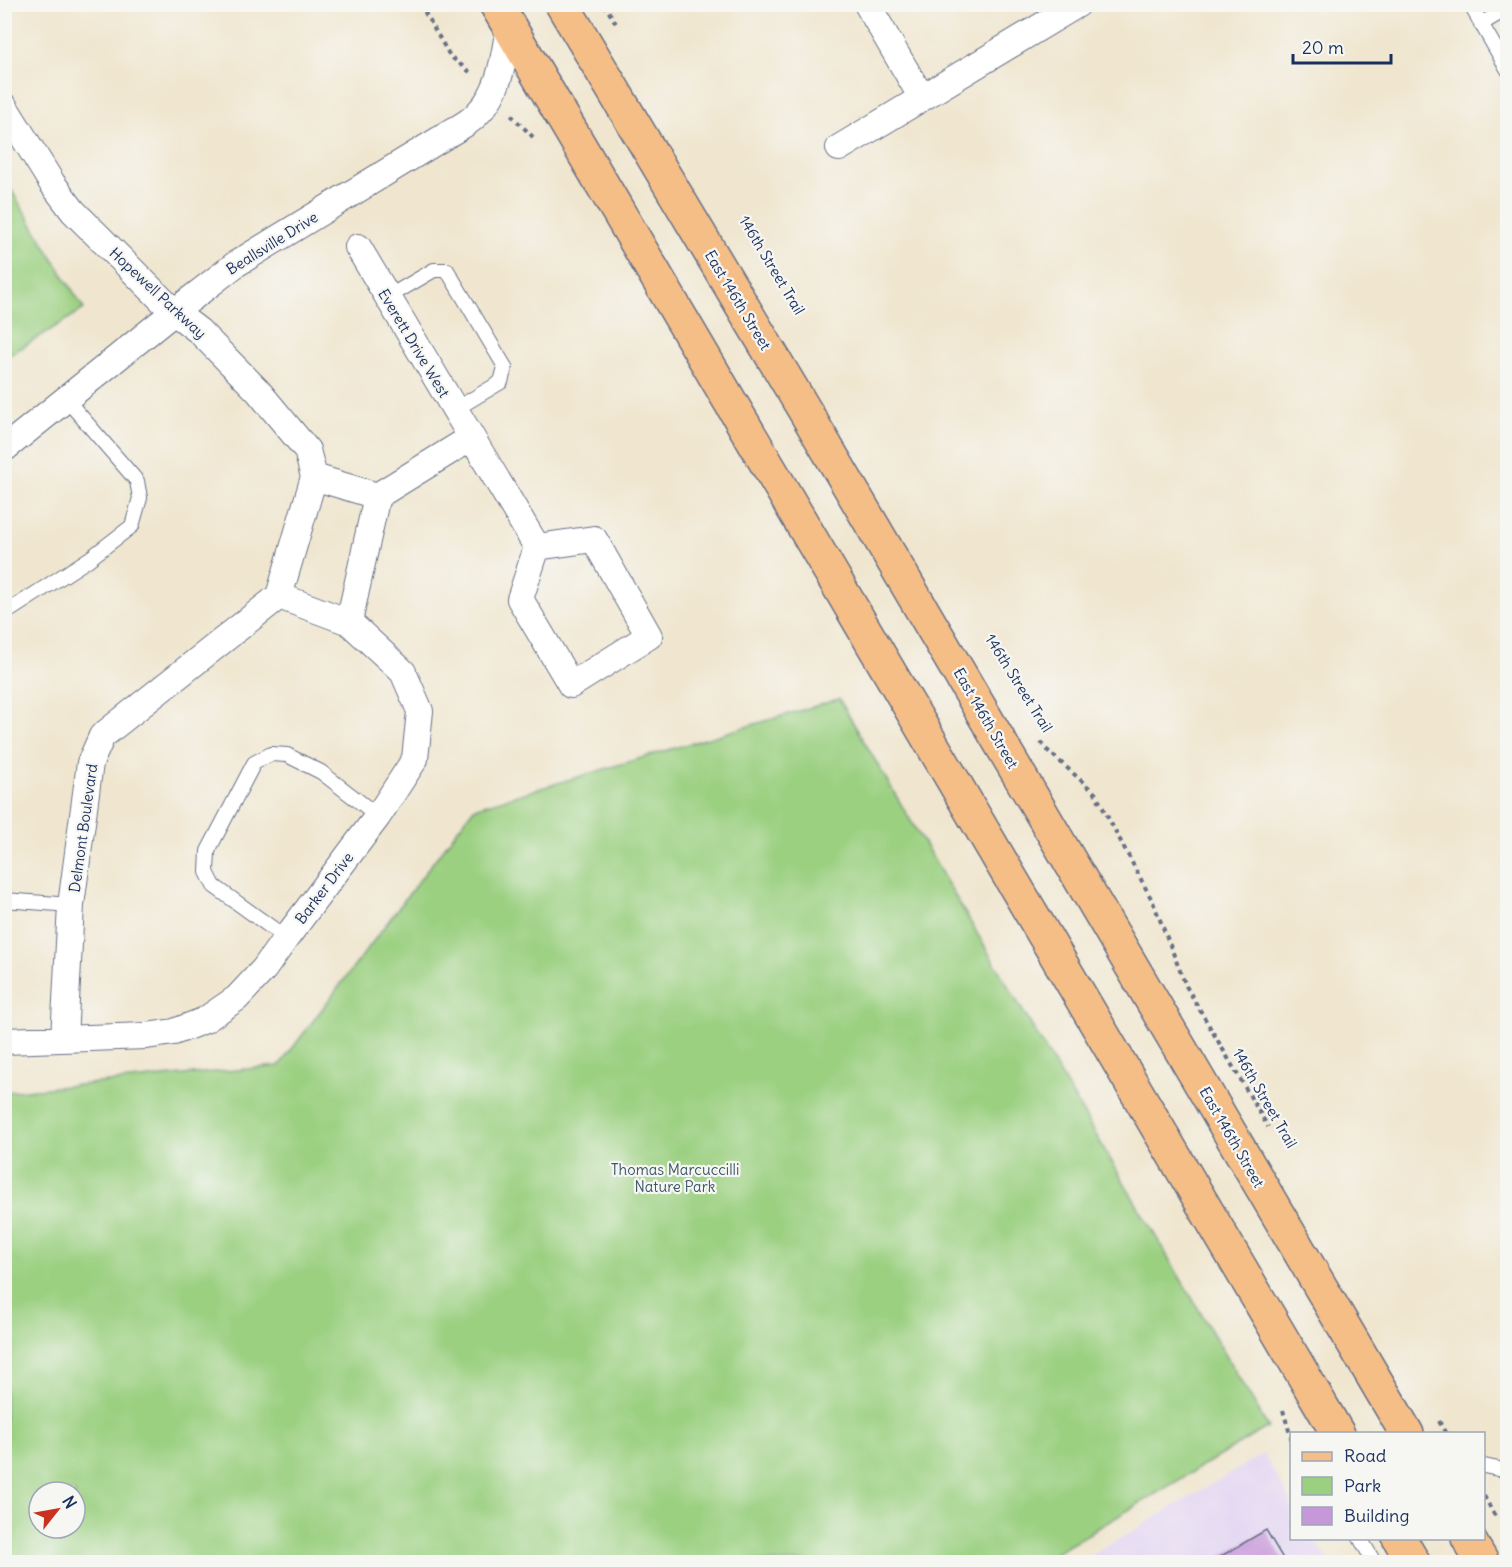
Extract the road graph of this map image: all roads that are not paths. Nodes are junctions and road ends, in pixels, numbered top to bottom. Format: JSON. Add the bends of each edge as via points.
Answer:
{"nodes":[{"id":1,"x":562,"y":4,"type":"edge"},
{"id":2,"x":867,"y":4,"type":"edge"},
{"id":3,"x":1078,"y":4,"type":"edge"},
{"id":4,"x":1470,"y":4,"type":"edge"},
{"id":5,"x":1508,"y":8,"type":"edge"},
{"id":6,"x":503,"y":16,"type":"edge"},
{"id":7,"x":1481,"y":24,"type":"junction"},
{"id":8,"x":1508,"y":70,"type":"edge"},
{"id":9,"x":922,"y":98,"type":"junction"},
{"id":10,"x":4,"y":106,"type":"edge"},
{"id":11,"x":839,"y":148,"type":"dead end"},
{"id":12,"x":358,"y":247,"type":"dead end"},
{"id":13,"x":388,"y":297,"type":"junction"},
{"id":14,"x":174,"y":312,"type":"junction"},
{"id":15,"x":66,"y":399,"type":"junction"},
{"id":16,"x":454,"y":410,"type":"junction"},
{"id":17,"x":471,"y":438,"type":"junction"},
{"id":18,"x":4,"y":449,"type":"edge"},
{"id":19,"x":314,"y":477,"type":"junction"},
{"id":20,"x":377,"y":496,"type":"junction"},
{"id":21,"x":537,"y":546,"type":"junction"},
{"id":22,"x":279,"y":596,"type":"junction"},
{"id":23,"x":4,"y":614,"type":"edge"},
{"id":24,"x":349,"y":622,"type":"junction"},
{"id":25,"x":378,"y":816,"type":"junction"},
{"id":26,"x":4,"y":900,"type":"edge"},
{"id":27,"x":72,"y":905,"type":"junction"},
{"id":28,"x":286,"y":938,"type":"junction"},
{"id":29,"x":64,"y":1039,"type":"junction"},
{"id":30,"x":4,"y":1041,"type":"edge"},
{"id":31,"x":1317,"y":1398,"type":"junction"},
{"id":32,"x":1326,"y":1432,"type":"edge"},
{"id":33,"x":1337,"y":1432,"type":"edge"},
{"id":34,"x":1406,"y":1432,"type":"edge"},
{"id":35,"x":1485,"y":1466,"type":"edge"},
{"id":36,"x":1508,"y":1471,"type":"edge"},
{"id":37,"x":1361,"y":1540,"type":"edge"},
{"id":38,"x":1400,"y":1540,"type":"edge"},
{"id":39,"x":1469,"y":1540,"type":"edge"},
{"id":40,"x":1374,"y":1563,"type":"edge"},
{"id":41,"x":1413,"y":1563,"type":"edge"},
{"id":42,"x":1482,"y":1563,"type":"edge"}],
"edges":[{"from":1,"to":34,"type":"main road","name":"East 146th Street"},
{"from":2,"to":9,"type":"street"},
{"from":3,"to":9,"type":"street"},
{"from":4,"to":7,"type":"lane"},
{"from":5,"to":7,"type":"lane"},
{"from":6,"to":14,"type":"street","name":"Beallsville Drive","via":[[500,74],[479,113],[236,264]]},
{"from":6,"to":31,"type":"main road"},
{"from":7,"to":8,"type":"lane"},
{"from":9,"to":11,"type":"street"},
{"from":10,"to":14,"type":"street","name":"Hopewell Parkway","via":[[51,183],[73,211]]},
{"from":12,"to":13,"type":"street","name":"Everett Drive West"},
{"from":13,"to":16,"type":"street","name":"Everett Drive West"},
{"from":13,"to":16,"type":"lane","via":[[434,270],[447,270],[505,367],[501,382]]},
{"from":14,"to":15,"type":"street","name":"Beallsville Drive"},
{"from":14,"to":19,"type":"street","name":"Hopewell Parkway","via":[[199,331],[258,391],[307,450]]},
{"from":15,"to":18,"type":"street","name":"Beallsville Drive"},
{"from":15,"to":23,"type":"lane","via":[[137,481],[140,498],[132,526]]},
{"from":16,"to":17,"type":"street","name":"Everett Drive West"},
{"from":17,"to":20,"type":"street"},
{"from":17,"to":21,"type":"street","name":"Everett Drive West"},
{"from":19,"to":20,"type":"street"},
{"from":19,"to":22,"type":"street"},
{"from":20,"to":24,"type":"street"},
{"from":21,"to":21,"type":"street","via":[[519,599],[571,685],[649,636],[594,539]]},
{"from":22,"to":24,"type":"street"},
{"from":22,"to":27,"type":"street","name":"Delmont Boulevard","via":[[102,736],[90,763]]},
{"from":24,"to":25,"type":"street","name":"Barker Drive","via":[[403,672],[420,711],[415,759]]},
{"from":25,"to":28,"type":"street","name":"Barker Drive"},
{"from":25,"to":28,"type":"lane","via":[[321,772],[287,755],[270,754],[254,763],[208,851],[207,872],[213,886]]},
{"from":26,"to":27,"type":"lane"},
{"from":27,"to":29,"type":"street","name":"Delmont Boulevard"},
{"from":28,"to":29,"type":"street","name":"Barker Drive","via":[[237,998],[205,1020],[174,1032],[146,1036]]},
{"from":29,"to":30,"type":"street"},
{"from":31,"to":32,"type":"lane"},
{"from":31,"to":33,"type":"main road"},
{"from":35,"to":36,"type":"lane"},
{"from":37,"to":40,"type":"lane"},
{"from":38,"to":41,"type":"main road"},
{"from":39,"to":42,"type":"main road"}]}
